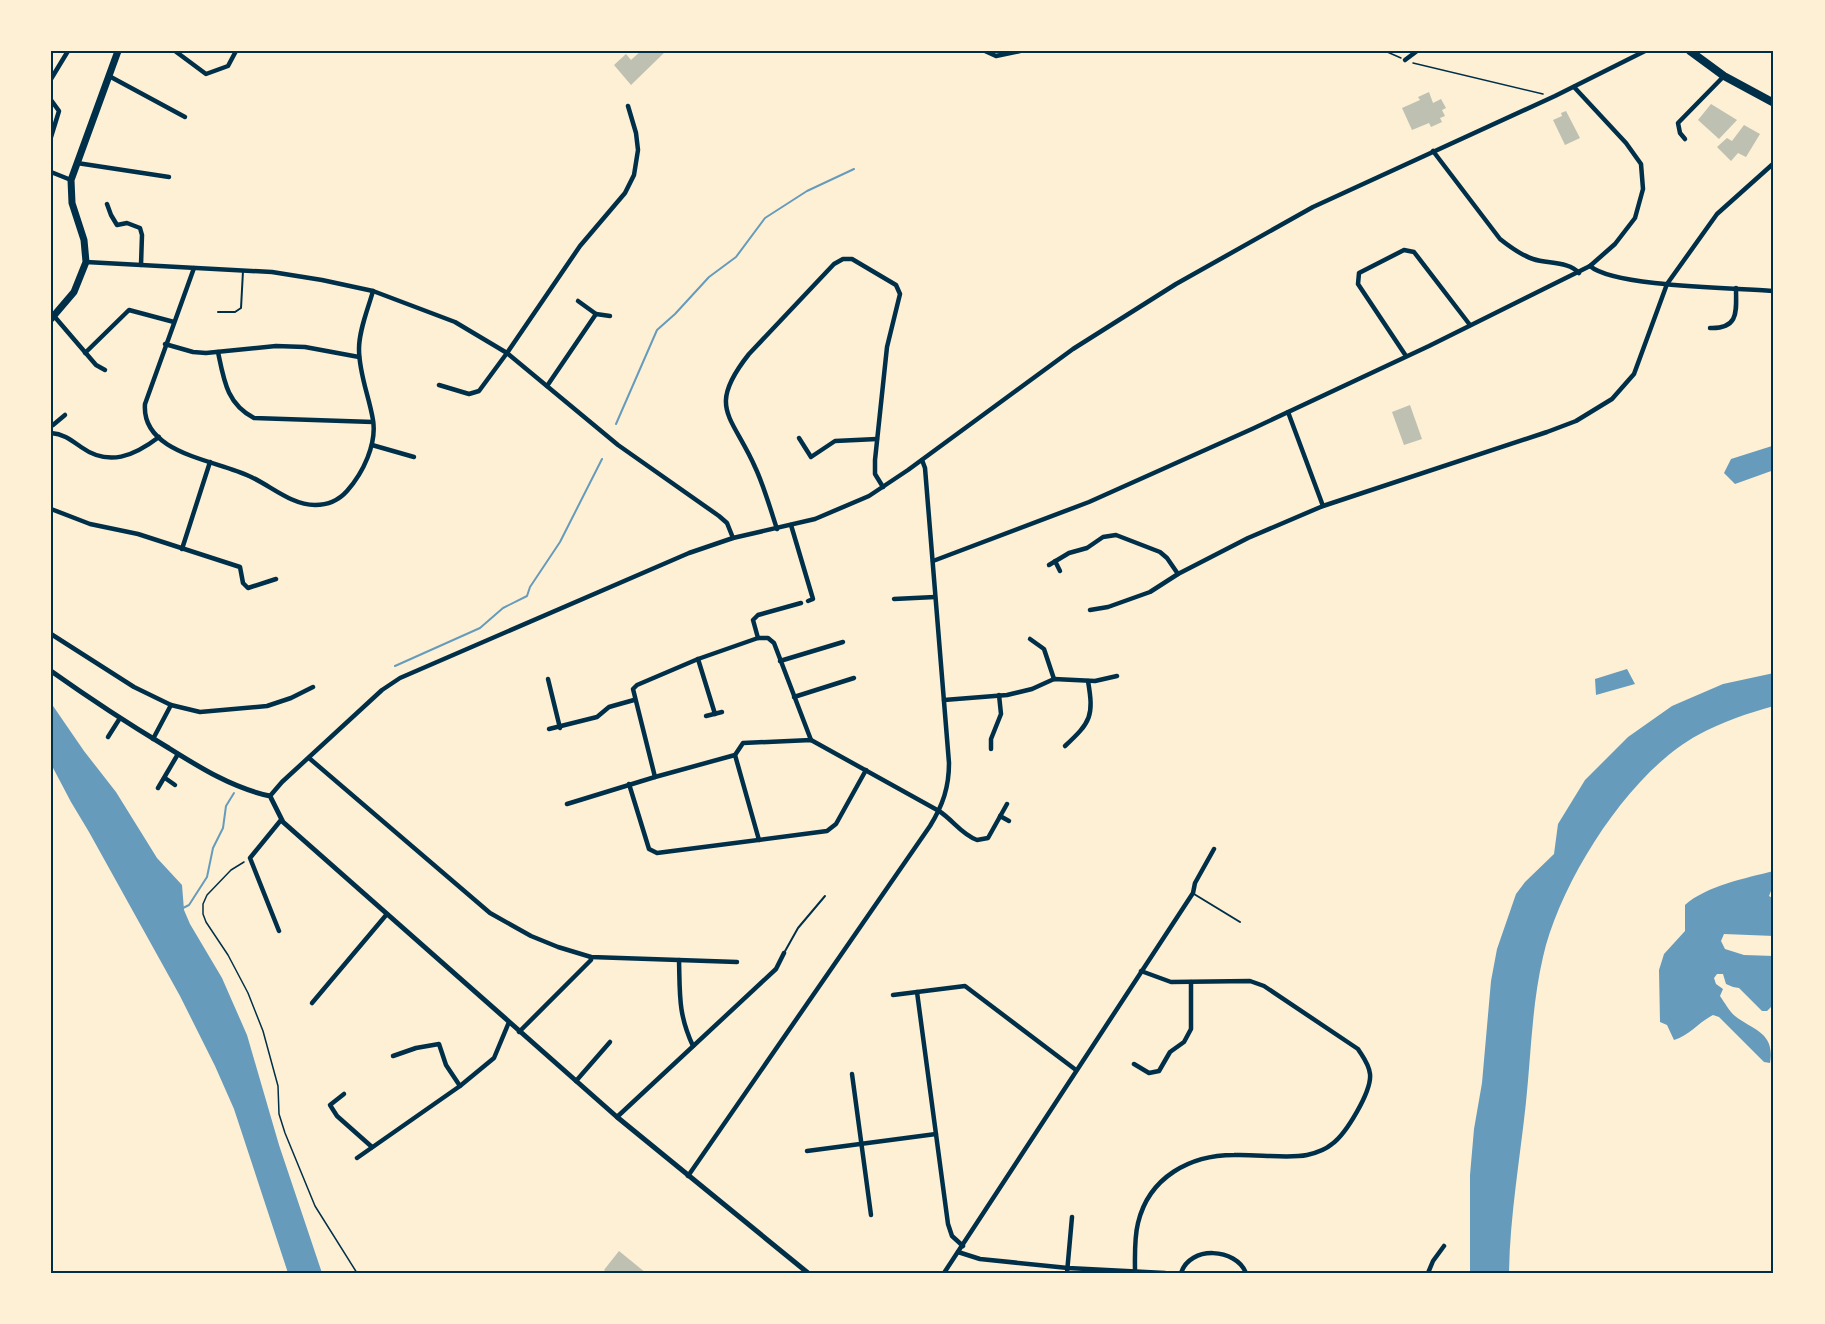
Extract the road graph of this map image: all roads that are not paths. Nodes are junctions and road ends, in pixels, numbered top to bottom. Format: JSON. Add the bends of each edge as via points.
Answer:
{"nodes":[{"id":1,"x":68,"y":51,"type":"edge"},
{"id":2,"x":118,"y":51,"type":"edge"},
{"id":3,"x":175,"y":51,"type":"edge"},
{"id":4,"x":236,"y":51,"type":"edge"},
{"id":5,"x":985,"y":51,"type":"edge"},
{"id":6,"x":1020,"y":51,"type":"edge"},
{"id":7,"x":1418,"y":51,"type":"edge"},
{"id":8,"x":1646,"y":51,"type":"edge"},
{"id":9,"x":1690,"y":51,"type":"edge"},
{"id":10,"x":1405,"y":60,"type":"road end"},
{"id":11,"x":109,"y":75,"type":"junction"},
{"id":12,"x":1724,"y":76,"type":"junction"},
{"id":13,"x":51,"y":79,"type":"edge"},
{"id":14,"x":1574,"y":87,"type":"junction"},
{"id":15,"x":51,"y":100,"type":"edge"},
{"id":16,"x":1774,"y":103,"type":"edge"},
{"id":17,"x":628,"y":106,"type":"dead end"},
{"id":18,"x":185,"y":117,"type":"dead end"},
{"id":19,"x":51,"y":137,"type":"edge"},
{"id":20,"x":1685,"y":139,"type":"dead end"},
{"id":21,"x":1433,"y":151,"type":"junction"},
{"id":22,"x":76,"y":163,"type":"junction"},
{"id":23,"x":1774,"y":163,"type":"edge"},
{"id":24,"x":51,"y":172,"type":"edge"},
{"id":25,"x":169,"y":177,"type":"dead end"},
{"id":26,"x":71,"y":180,"type":"junction"},
{"id":27,"x":107,"y":204,"type":"dead end"},
{"id":28,"x":86,"y":262,"type":"junction"},
{"id":29,"x":141,"y":265,"type":"junction"},
{"id":30,"x":1590,"y":266,"type":"junction"},
{"id":31,"x":194,"y":268,"type":"junction"},
{"id":32,"x":243,"y":271,"type":"junction"},
{"id":33,"x":1579,"y":273,"type":"junction"},
{"id":34,"x":1667,"y":284,"type":"junction"},
{"id":35,"x":1736,"y":288,"type":"junction"},
{"id":36,"x":373,"y":291,"type":"junction"},
{"id":37,"x":1774,"y":291,"type":"edge"},
{"id":38,"x":578,"y":301,"type":"dead end"},
{"id":39,"x":218,"y":312,"type":"dead end"},
{"id":40,"x":596,"y":314,"type":"junction"},
{"id":41,"x":610,"y":316,"type":"dead end"},
{"id":42,"x":53,"y":318,"type":"edge"},
{"id":43,"x":174,"y":322,"type":"junction"},
{"id":44,"x":1470,"y":325,"type":"junction"},
{"id":45,"x":1710,"y":328,"type":"dead end"},
{"id":46,"x":165,"y":344,"type":"junction"},
{"id":47,"x":218,"y":352,"type":"junction"},
{"id":48,"x":86,"y":353,"type":"junction"},
{"id":49,"x":507,"y":353,"type":"junction"},
{"id":50,"x":1406,"y":356,"type":"junction"},
{"id":51,"x":360,"y":357,"type":"junction"},
{"id":52,"x":105,"y":370,"type":"dead end"},
{"id":53,"x":439,"y":385,"type":"dead end"},
{"id":54,"x":547,"y":386,"type":"junction"},
{"id":55,"x":1288,"y":412,"type":"junction"},
{"id":56,"x":65,"y":415,"type":"dead end"},
{"id":57,"x":373,"y":422,"type":"junction"},
{"id":58,"x":53,"y":425,"type":"dead end"},
{"id":59,"x":51,"y":434,"type":"edge"},
{"id":60,"x":159,"y":437,"type":"junction"},
{"id":61,"x":799,"y":438,"type":"dead end"},
{"id":62,"x":877,"y":439,"type":"junction"},
{"id":63,"x":372,"y":445,"type":"junction"},
{"id":64,"x":414,"y":457,"type":"dead end"},
{"id":65,"x":922,"y":460,"type":"junction"},
{"id":66,"x":210,"y":462,"type":"junction"},
{"id":67,"x":883,"y":487,"type":"junction"},
{"id":68,"x":1323,"y":506,"type":"junction"},
{"id":69,"x":51,"y":509,"type":"edge"},
{"id":70,"x":791,"y":525,"type":"junction"},
{"id":71,"x":777,"y":528,"type":"junction"},
{"id":72,"x":733,"y":538,"type":"junction"},
{"id":73,"x":182,"y":549,"type":"junction"},
{"id":74,"x":933,"y":561,"type":"junction"},
{"id":75,"x":1055,"y":561,"type":"junction"},
{"id":76,"x":1049,"y":565,"type":"dead end"},
{"id":77,"x":1060,"y":571,"type":"dead end"},
{"id":78,"x":1178,"y":574,"type":"junction"},
{"id":79,"x":276,"y":579,"type":"dead end"},
{"id":80,"x":935,"y":597,"type":"junction"},
{"id":81,"x":894,"y":599,"type":"dead end"},
{"id":82,"x":810,"y":600,"type":"dead end"},
{"id":83,"x":801,"y":603,"type":"dead end"},
{"id":84,"x":1099,"y":609,"type":"junction"},
{"id":85,"x":1090,"y":610,"type":"dead end"},
{"id":86,"x":1100,"y":616,"type":"dead end"},
{"id":87,"x":51,"y":634,"type":"edge"},
{"id":88,"x":758,"y":638,"type":"junction"},
{"id":89,"x":1030,"y":639,"type":"dead end"},
{"id":90,"x":843,"y":642,"type":"dead end"},
{"id":91,"x":698,"y":658,"type":"junction"},
{"id":92,"x":780,"y":661,"type":"junction"},
{"id":93,"x":51,"y":671,"type":"edge"},
{"id":94,"x":1118,"y":676,"type":"dead end"},
{"id":95,"x":854,"y":678,"type":"dead end"},
{"id":96,"x":548,"y":679,"type":"dead end"},
{"id":97,"x":1054,"y":679,"type":"junction"},
{"id":98,"x":1088,"y":681,"type":"junction"},
{"id":99,"x":313,"y":687,"type":"dead end"},
{"id":100,"x":999,"y":695,"type":"junction"},
{"id":101,"x":794,"y":697,"type":"junction"},
{"id":102,"x":634,"y":700,"type":"junction"},
{"id":103,"x":944,"y":700,"type":"junction"},
{"id":104,"x":171,"y":705,"type":"junction"},
{"id":105,"x":706,"y":716,"type":"dead end"},
{"id":106,"x":120,"y":718,"type":"junction"},
{"id":107,"x":560,"y":728,"type":"junction"},
{"id":108,"x":549,"y":729,"type":"dead end"},
{"id":109,"x":108,"y":737,"type":"dead end"},
{"id":110,"x":153,"y":739,"type":"junction"},
{"id":111,"x":811,"y":740,"type":"junction"},
{"id":112,"x":1065,"y":746,"type":"dead end"},
{"id":113,"x":991,"y":749,"type":"dead end"},
{"id":114,"x":178,"y":754,"type":"junction"},
{"id":115,"x":735,"y":755,"type":"junction"},
{"id":116,"x":309,"y":758,"type":"junction"},
{"id":117,"x":866,"y":770,"type":"junction"},
{"id":118,"x":655,"y":777,"type":"junction"},
{"id":119,"x":165,"y":778,"type":"junction"},
{"id":120,"x":175,"y":784,"type":"dead end"},
{"id":121,"x":629,"y":784,"type":"junction"},
{"id":122,"x":158,"y":788,"type":"dead end"},
{"id":123,"x":270,"y":796,"type":"junction"},
{"id":124,"x":567,"y":804,"type":"dead end"},
{"id":125,"x":1007,"y":804,"type":"dead end"},
{"id":126,"x":939,"y":811,"type":"junction"},
{"id":127,"x":1000,"y":816,"type":"junction"},
{"id":128,"x":281,"y":820,"type":"junction"},
{"id":129,"x":1009,"y":821,"type":"dead end"},
{"id":130,"x":759,"y":840,"type":"junction"},
{"id":131,"x":1214,"y":849,"type":"dead end"},
{"id":132,"x":1192,"y":893,"type":"junction"},
{"id":133,"x":825,"y":896,"type":"dead end"},
{"id":134,"x":387,"y":914,"type":"junction"},
{"id":135,"x":1240,"y":922,"type":"dead end"},
{"id":136,"x":279,"y":931,"type":"dead end"},
{"id":137,"x":784,"y":953,"type":"joint"},
{"id":138,"x":591,"y":957,"type":"junction"},
{"id":139,"x":680,"y":960,"type":"junction"},
{"id":140,"x":737,"y":962,"type":"dead end"},
{"id":141,"x":1142,"y":971,"type":"junction"},
{"id":142,"x":1191,"y":982,"type":"junction"},
{"id":143,"x":917,"y":992,"type":"junction"},
{"id":144,"x":893,"y":995,"type":"dead end"},
{"id":145,"x":312,"y":1002,"type":"dead end"},
{"id":146,"x":509,"y":1022,"type":"junction"},
{"id":147,"x":519,"y":1032,"type":"junction"},
{"id":148,"x":610,"y":1042,"type":"dead end"},
{"id":149,"x":693,"y":1046,"type":"junction"},
{"id":150,"x":393,"y":1056,"type":"dead end"},
{"id":151,"x":1134,"y":1064,"type":"dead end"},
{"id":152,"x":1076,"y":1070,"type":"junction"},
{"id":153,"x":1152,"y":1073,"type":"junction"},
{"id":154,"x":852,"y":1074,"type":"dead end"},
{"id":155,"x":576,"y":1081,"type":"junction"},
{"id":156,"x":1154,"y":1081,"type":"dead end"},
{"id":157,"x":460,"y":1086,"type":"junction"},
{"id":158,"x":344,"y":1094,"type":"dead end"},
{"id":159,"x":617,"y":1117,"type":"junction"},
{"id":160,"x":936,"y":1134,"type":"junction"},
{"id":161,"x":862,"y":1144,"type":"junction"},
{"id":162,"x":372,"y":1147,"type":"junction"},
{"id":163,"x":807,"y":1152,"type":"dead end"},
{"id":164,"x":357,"y":1158,"type":"dead end"},
{"id":165,"x":688,"y":1176,"type":"junction"},
{"id":166,"x":871,"y":1215,"type":"dead end"},
{"id":167,"x":1072,"y":1217,"type":"dead end"},
{"id":168,"x":963,"y":1246,"type":"junction"},
{"id":169,"x":1444,"y":1246,"type":"dead end"},
{"id":170,"x":958,"y":1252,"type":"junction"},
{"id":171,"x":1068,"y":1270,"type":"edge"},
{"id":172,"x":1135,"y":1272,"type":"edge"},
{"id":173,"x":808,"y":1273,"type":"edge"},
{"id":174,"x":944,"y":1273,"type":"edge"},
{"id":175,"x":1165,"y":1273,"type":"edge"},
{"id":176,"x":1181,"y":1273,"type":"edge"},
{"id":177,"x":1246,"y":1273,"type":"edge"},
{"id":178,"x":1428,"y":1273,"type":"edge"}],
"edges":[{"from":1,"to":13,"type":"street"},
{"from":2,"to":11,"type":"main road"},
{"from":3,"to":4,"type":"street","via":[[206,74],[228,66]]},
{"from":5,"to":6,"type":"street","via":[[996,56]]},
{"from":7,"to":10,"type":"street"},
{"from":8,"to":14,"type":"street"},
{"from":9,"to":12,"type":"highway"},
{"from":11,"to":18,"type":"street"},
{"from":11,"to":22,"type":"main road"},
{"from":12,"to":16,"type":"highway"},
{"from":12,"to":20,"type":"street","via":[[1678,123]]},
{"from":14,"to":21,"type":"street"},
{"from":14,"to":30,"type":"street","via":[[1626,142],[1641,164],[1643,189],[1635,218],[1615,244]]},
{"from":15,"to":19,"type":"street","via":[[58,111]]},
{"from":17,"to":49,"type":"street","via":[[638,150],[630,184],[581,246]]},
{"from":21,"to":33,"type":"street","via":[[1508,245],[1533,259],[1570,266]]},
{"from":21,"to":65,"type":"street","via":[[1313,207],[1124,315]]},
{"from":22,"to":25,"type":"street"},
{"from":22,"to":26,"type":"main road"},
{"from":23,"to":34,"type":"street","via":[[1717,214]]},
{"from":24,"to":26,"type":"street"},
{"from":26,"to":28,"type":"main road","via":[[72,203],[84,240]]},
{"from":27,"to":29,"type":"street","via":[[117,225],[127,223],[140,228]]},
{"from":28,"to":29,"type":"street"},
{"from":28,"to":42,"type":"main road","via":[[74,292]]},
{"from":29,"to":31,"type":"street"},
{"from":30,"to":33,"type":"street"},
{"from":30,"to":34,"type":"street","via":[[1603,274]]},
{"from":31,"to":32,"type":"street"},
{"from":31,"to":43,"type":"street"},
{"from":32,"to":36,"type":"street","via":[[272,272]]},
{"from":32,"to":39,"type":"lane","via":[[241,308]]},
{"from":33,"to":44,"type":"street"},
{"from":34,"to":35,"type":"street"},
{"from":34,"to":68,"type":"street","via":[[1634,374],[1612,399],[1566,425]]},
{"from":35,"to":37,"type":"street"},
{"from":35,"to":45,"type":"street","via":[[1733,321],[1723,328]]},
{"from":36,"to":49,"type":"street","via":[[455,322]]},
{"from":36,"to":51,"type":"street","via":[[360,340]]},
{"from":38,"to":40,"type":"street"},
{"from":40,"to":41,"type":"street"},
{"from":40,"to":54,"type":"street"},
{"from":42,"to":48,"type":"street"},
{"from":43,"to":46,"type":"street"},
{"from":43,"to":48,"type":"street","via":[[129,310]]},
{"from":44,"to":50,"type":"street"},
{"from":44,"to":50,"type":"street","via":[[1414,252],[1404,250],[1359,273],[1358,284]]},
{"from":46,"to":47,"type":"street","via":[[193,352]]},
{"from":46,"to":60,"type":"street","via":[[145,404],[147,420]]},
{"from":47,"to":51,"type":"street","via":[[305,347]]},
{"from":47,"to":57,"type":"street","via":[[230,397],[243,413],[254,418]]},
{"from":48,"to":52,"type":"street","via":[[96,366]]},
{"from":49,"to":53,"type":"street","via":[[474,393],[460,393]]},
{"from":49,"to":54,"type":"street"},
{"from":50,"to":55,"type":"street"},
{"from":51,"to":57,"type":"street"},
{"from":54,"to":72,"type":"street","via":[[618,445],[719,516]]},
{"from":55,"to":68,"type":"street"},
{"from":55,"to":74,"type":"street","via":[[1089,502]]},
{"from":56,"to":58,"type":"street"},
{"from":57,"to":63,"type":"street"},
{"from":59,"to":60,"type":"street","via":[[68,437],[93,455],[107,459],[135,452]]},
{"from":60,"to":66,"type":"street","via":[[183,454]]},
{"from":61,"to":62,"type":"street","via":[[811,457],[835,441]]},
{"from":62,"to":67,"type":"street","via":[[875,474]]},
{"from":62,"to":71,"type":"street","via":[[887,347],[900,294],[896,285],[852,260],[843,259],[749,354],[728,384],[729,416],[756,468]]},
{"from":63,"to":64,"type":"street"},
{"from":63,"to":66,"type":"street","via":[[347,491],[335,500],[314,505],[298,502],[246,474]]},
{"from":65,"to":67,"type":"street"},
{"from":65,"to":74,"type":"street"},
{"from":66,"to":73,"type":"street"},
{"from":67,"to":70,"type":"street","via":[[853,504]]},
{"from":68,"to":78,"type":"street"},
{"from":69,"to":73,"type":"street"},
{"from":70,"to":71,"type":"street"},
{"from":70,"to":82,"type":"street"},
{"from":71,"to":72,"type":"street"},
{"from":72,"to":116,"type":"street","via":[[400,678]]},
{"from":73,"to":79,"type":"street","via":[[240,567],[248,588]]},
{"from":74,"to":80,"type":"street"},
{"from":75,"to":76,"type":"street"},
{"from":75,"to":77,"type":"street"},
{"from":75,"to":78,"type":"street","via":[[1103,537],[1116,535],[1161,552]]},
{"from":78,"to":84,"type":"street","via":[[1150,592]]},
{"from":80,"to":81,"type":"street"},
{"from":80,"to":103,"type":"street"},
{"from":83,"to":88,"type":"street","via":[[758,615],[753,620]]},
{"from":84,"to":85,"type":"street"},
{"from":84,"to":86,"type":"street"},
{"from":87,"to":104,"type":"street","via":[[134,687]]},
{"from":88,"to":91,"type":"street"},
{"from":88,"to":92,"type":"street","via":[[771,640]]},
{"from":89,"to":97,"type":"street","via":[[1044,649]]},
{"from":90,"to":92,"type":"street"},
{"from":91,"to":102,"type":"street","via":[[634,687]]},
{"from":91,"to":105,"type":"street","via":[[718,713]]},
{"from":92,"to":101,"type":"street"},
{"from":93,"to":106,"type":"street"},
{"from":94,"to":98,"type":"street"},
{"from":95,"to":101,"type":"street"},
{"from":96,"to":107,"type":"street"},
{"from":97,"to":98,"type":"street"},
{"from":97,"to":100,"type":"street","via":[[1032,689]]},
{"from":98,"to":112,"type":"street","via":[[1090,716]]},
{"from":99,"to":104,"type":"street","via":[[267,706],[200,712]]},
{"from":100,"to":103,"type":"street"},
{"from":100,"to":113,"type":"street","via":[[1001,714]]},
{"from":101,"to":111,"type":"street"},
{"from":102,"to":107,"type":"street"},
{"from":102,"to":118,"type":"street"},
{"from":103,"to":126,"type":"street","via":[[949,776]]},
{"from":104,"to":110,"type":"street"},
{"from":106,"to":109,"type":"street"},
{"from":106,"to":110,"type":"street"},
{"from":107,"to":108,"type":"street"},
{"from":110,"to":114,"type":"street"},
{"from":111,"to":115,"type":"street","via":[[743,744]]},
{"from":111,"to":117,"type":"street"},
{"from":114,"to":119,"type":"street"},
{"from":114,"to":123,"type":"street","via":[[236,787]]},
{"from":115,"to":118,"type":"street"},
{"from":115,"to":130,"type":"street"},
{"from":116,"to":123,"type":"street"},
{"from":116,"to":138,"type":"street","via":[[490,913],[544,942]]},
{"from":117,"to":126,"type":"street"},
{"from":117,"to":130,"type":"street","via":[[836,824],[827,831]]},
{"from":118,"to":121,"type":"street"},
{"from":119,"to":120,"type":"street"},
{"from":119,"to":122,"type":"street"},
{"from":121,"to":124,"type":"street"},
{"from":121,"to":130,"type":"street","via":[[649,849],[657,853]]},
{"from":123,"to":128,"type":"street"},
{"from":125,"to":127,"type":"street"},
{"from":126,"to":127,"type":"street","via":[[960,831],[977,840],[988,838]]},
{"from":126,"to":165,"type":"street"},
{"from":127,"to":129,"type":"street"},
{"from":128,"to":134,"type":"street"},
{"from":128,"to":136,"type":"street","via":[[250,858]]},
{"from":131,"to":132,"type":"street"},
{"from":132,"to":135,"type":"lane"},
{"from":132,"to":141,"type":"street"},
{"from":133,"to":137,"type":"lane","via":[[798,928]]},
{"from":134,"to":145,"type":"street"},
{"from":134,"to":146,"type":"street"},
{"from":137,"to":149,"type":"street","via":[[776,969]]},
{"from":138,"to":139,"type":"street"},
{"from":138,"to":147,"type":"street"},
{"from":139,"to":140,"type":"street"},
{"from":139,"to":149,"type":"street","via":[[680,1007]]},
{"from":141,"to":142,"type":"street","via":[[1171,982]]},
{"from":141,"to":152,"type":"street"},
{"from":142,"to":153,"type":"street","via":[[1190,1034],[1170,1052],[1159,1071]]},
{"from":142,"to":172,"type":"street","via":[[1250,981],[1264,986],[1359,1049],[1371,1075],[1358,1111],[1334,1144],[1324,1150],[1305,1155],[1211,1156],[1188,1162],[1171,1173],[1156,1188],[1138,1222]]},
{"from":143,"to":144,"type":"street"},
{"from":143,"to":152,"type":"street","via":[[965,986]]},
{"from":143,"to":160,"type":"street"},
{"from":146,"to":147,"type":"street"},
{"from":146,"to":157,"type":"street","via":[[494,1058]]},
{"from":147,"to":155,"type":"street"},
{"from":148,"to":155,"type":"street"},
{"from":149,"to":159,"type":"street"},
{"from":150,"to":157,"type":"street","via":[[439,1044],[446,1065]]},
{"from":151,"to":153,"type":"street"},
{"from":152,"to":168,"type":"street"},
{"from":153,"to":156,"type":"street"},
{"from":154,"to":161,"type":"street"},
{"from":155,"to":159,"type":"street"},
{"from":157,"to":162,"type":"street"},
{"from":158,"to":162,"type":"street","via":[[330,1105]]},
{"from":159,"to":165,"type":"street"},
{"from":160,"to":161,"type":"street"},
{"from":160,"to":168,"type":"street","via":[[948,1224],[952,1236]]},
{"from":161,"to":163,"type":"street"},
{"from":161,"to":166,"type":"street"},
{"from":162,"to":164,"type":"street"},
{"from":165,"to":173,"type":"street"},
{"from":167,"to":171,"type":"street"},
{"from":168,"to":170,"type":"street"},
{"from":169,"to":178,"type":"street"},
{"from":170,"to":171,"type":"street","via":[[980,1259]]},
{"from":170,"to":174,"type":"street"},
{"from":171,"to":172,"type":"street"},
{"from":172,"to":175,"type":"street"},
{"from":176,"to":177,"type":"street","via":[[1191,1258],[1206,1253],[1233,1258]]}]}
